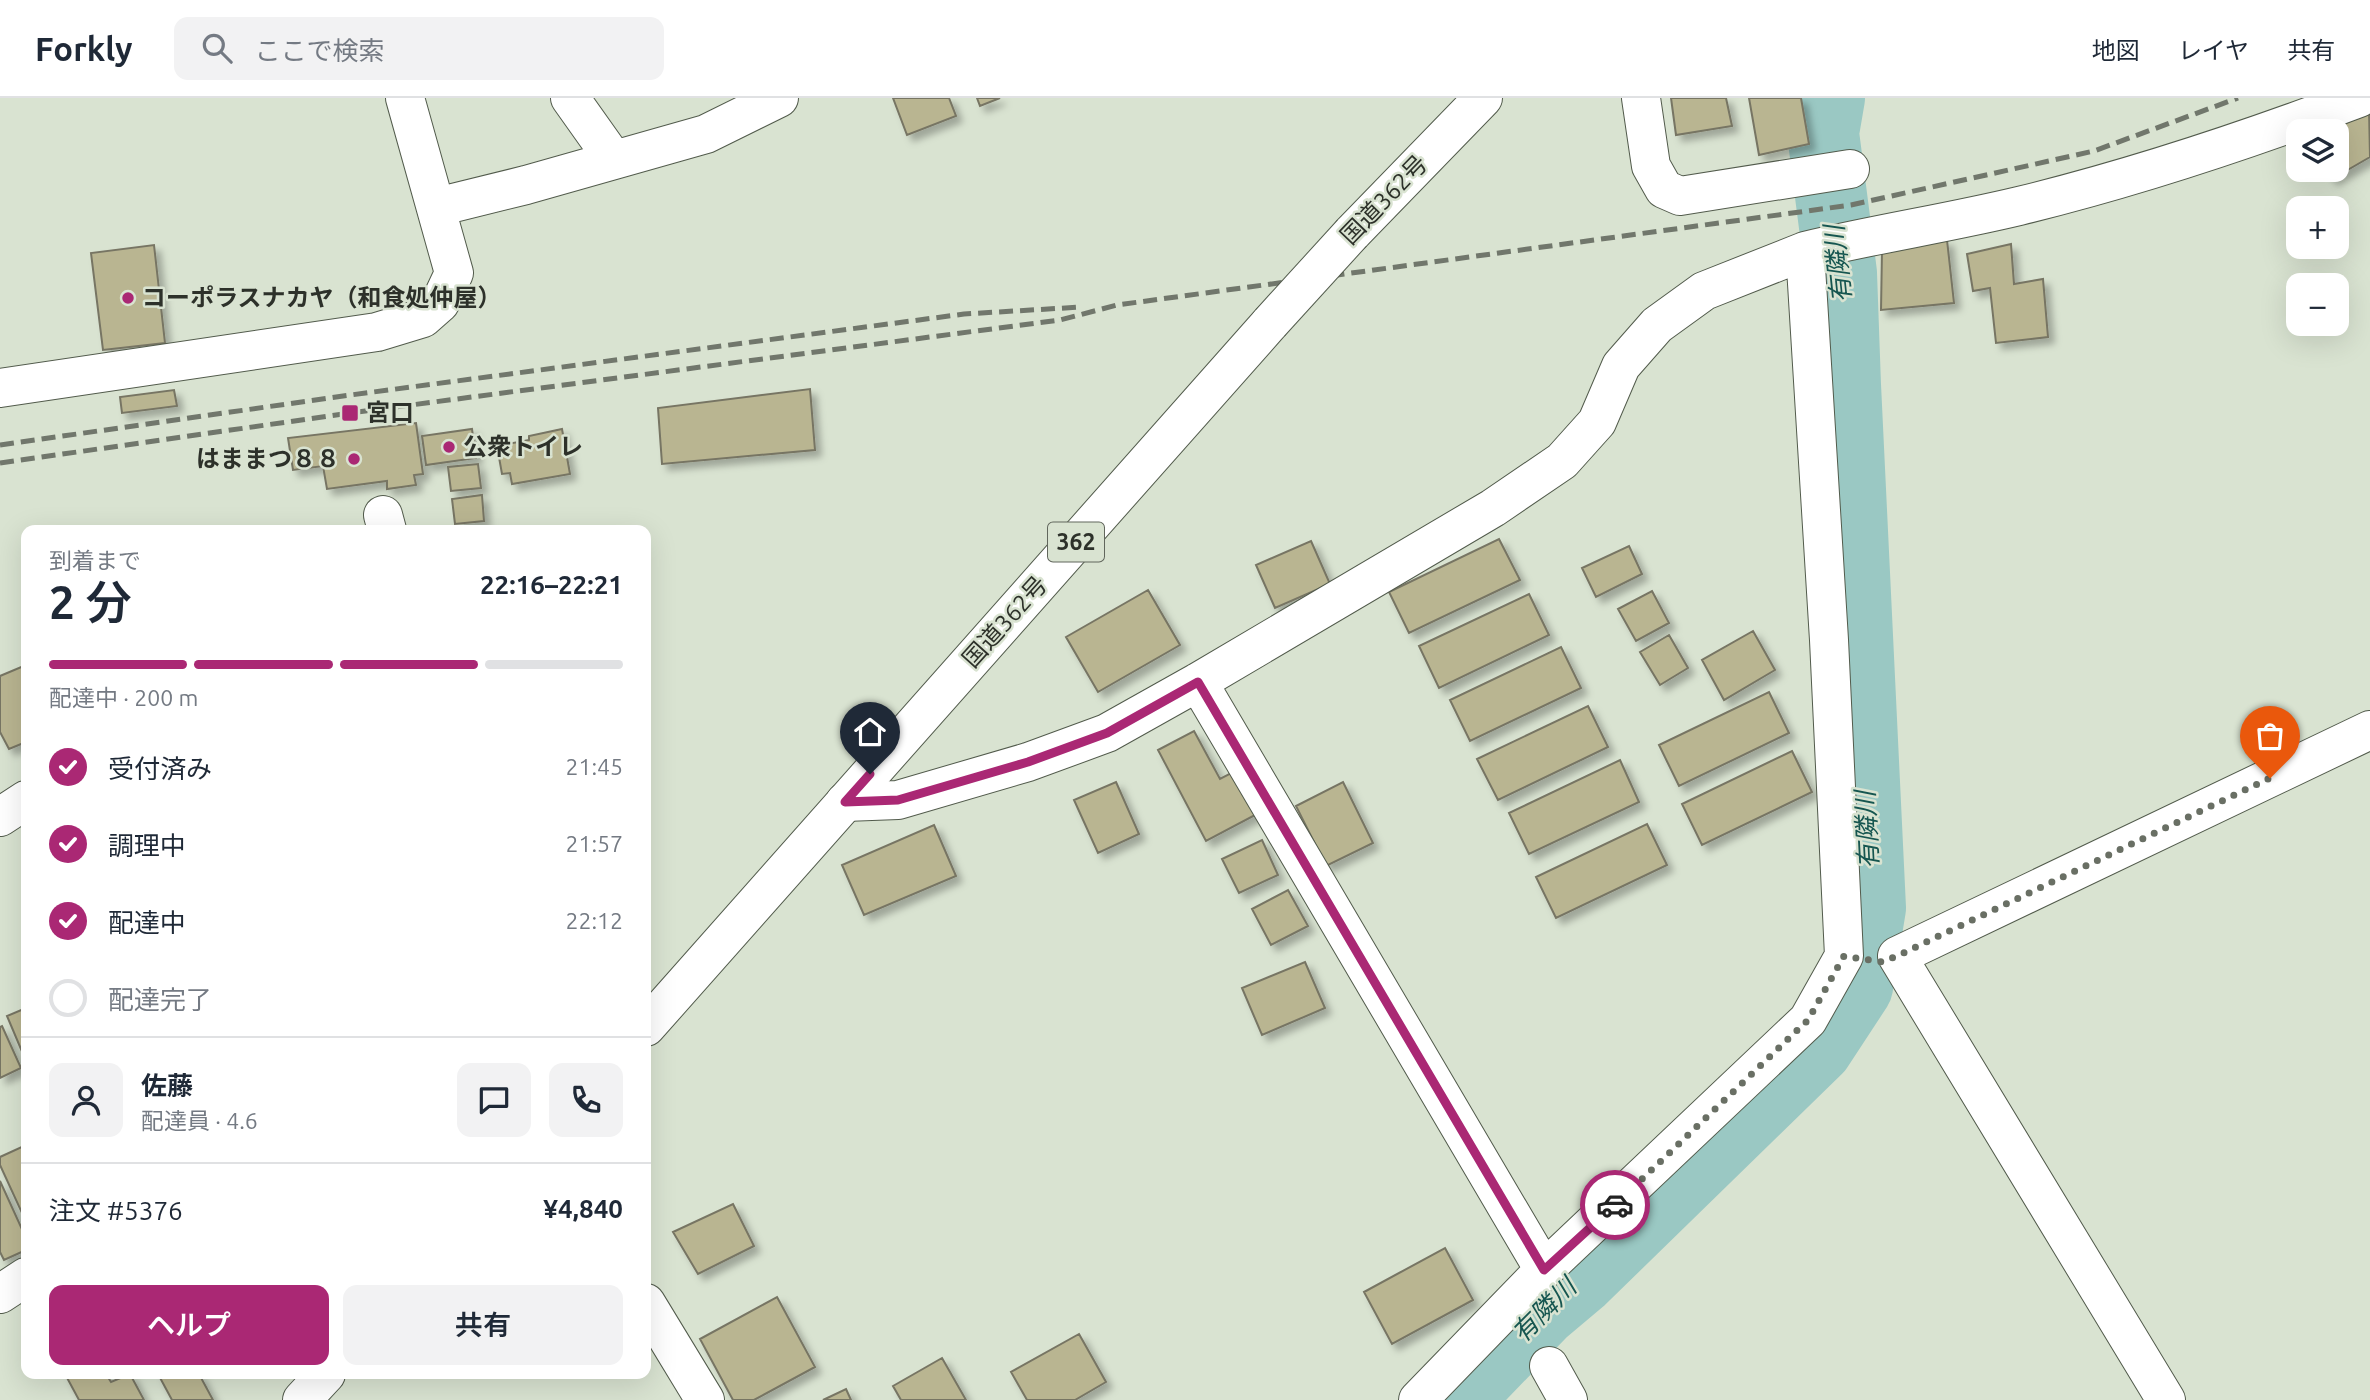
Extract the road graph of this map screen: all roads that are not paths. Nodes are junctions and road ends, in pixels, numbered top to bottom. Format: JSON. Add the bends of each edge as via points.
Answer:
{"nodes":[{"id":1,"x":405,"y":98,"type":"edge"},
{"id":2,"x":570,"y":98,"type":"edge"},
{"id":3,"x":779,"y":98,"type":"edge"},
{"id":4,"x":1483,"y":98,"type":"edge"},
{"id":5,"x":1641,"y":98,"type":"edge"},
{"id":6,"x":2359,"y":98,"type":"edge"},
{"id":7,"x":614,"y":160,"type":"junction"},
{"id":8,"x":1850,"y":169,"type":"dead end"},
{"id":9,"x":437,"y":207,"type":"junction"},
{"id":10,"x":1805,"y":251,"type":"junction"},
{"id":11,"x":0,"y":388,"type":"edge"},
{"id":12,"x":1198,"y":682,"type":"junction"},
{"id":13,"x":2370,"y":730,"type":"edge"},
{"id":14,"x":845,"y":802,"type":"junction"},
{"id":15,"x":21,"y":803,"type":"edge"},
{"id":16,"x":0,"y":817,"type":"edge"},
{"id":17,"x":1844,"y":956,"type":"junction"},
{"id":18,"x":1889,"y":959,"type":"junction"},
{"id":19,"x":651,"y":1021,"type":"edge"},
{"id":20,"x":1544,"y":1270,"type":"junction"},
{"id":21,"x":21,"y":1280,"type":"edge"},
{"id":22,"x":0,"y":1294,"type":"edge"},
{"id":23,"x":651,"y":1311,"type":"edge"},
{"id":24,"x":1549,"y":1366,"type":"dead end"},
{"id":25,"x":321,"y":1379,"type":"edge"},
{"id":26,"x":302,"y":1400,"type":"edge"},
{"id":27,"x":705,"y":1400,"type":"edge"},
{"id":28,"x":1418,"y":1400,"type":"edge"},
{"id":29,"x":1568,"y":1400,"type":"edge"},
{"id":30,"x":2166,"y":1400,"type":"edge"}],
"edges":[{"from":1,"to":9,"type":"main road"},
{"from":2,"to":7,"type":"main road"},
{"from":3,"to":7,"type":"main road","via":[[706,134]]},
{"from":4,"to":14,"type":"main road","name":"国道362号","number":"362","bridge":true,"via":[[1270,323]]},
{"from":5,"to":8,"type":"main road","via":[[1651,166],[1664,189],[1680,196]]},
{"from":6,"to":10,"type":"main road","via":[[2122,178],[2018,206]]},
{"from":7,"to":9,"type":"main road"},
{"from":9,"to":11,"type":"main road","via":[[454,273],[440,303],[423,318],[377,332]]},
{"from":10,"to":12,"type":"main road","via":[[1704,291],[1657,325],[1621,366],[1597,422],[1562,461],[1493,508]]},
{"from":10,"to":17,"type":"main road"},
{"from":12,"to":14,"type":"main road","via":[[1107,733],[1028,762],[898,800]]},
{"from":12,"to":20,"type":"main road"},
{"from":13,"to":18,"type":"main road"},
{"from":14,"to":19,"type":"main road","name":"国道362号","number":"362"},
{"from":15,"to":16,"type":"main road"},
{"from":17,"to":18,"type":"main road"},
{"from":17,"to":20,"type":"main road","via":[[1808,1020]]},
{"from":18,"to":30,"type":"main road"},
{"from":20,"to":28,"type":"main road"},
{"from":21,"to":22,"type":"main road"},
{"from":23,"to":27,"type":"main road"},
{"from":24,"to":29,"type":"main road"},
{"from":25,"to":26,"type":"main road"}]}
